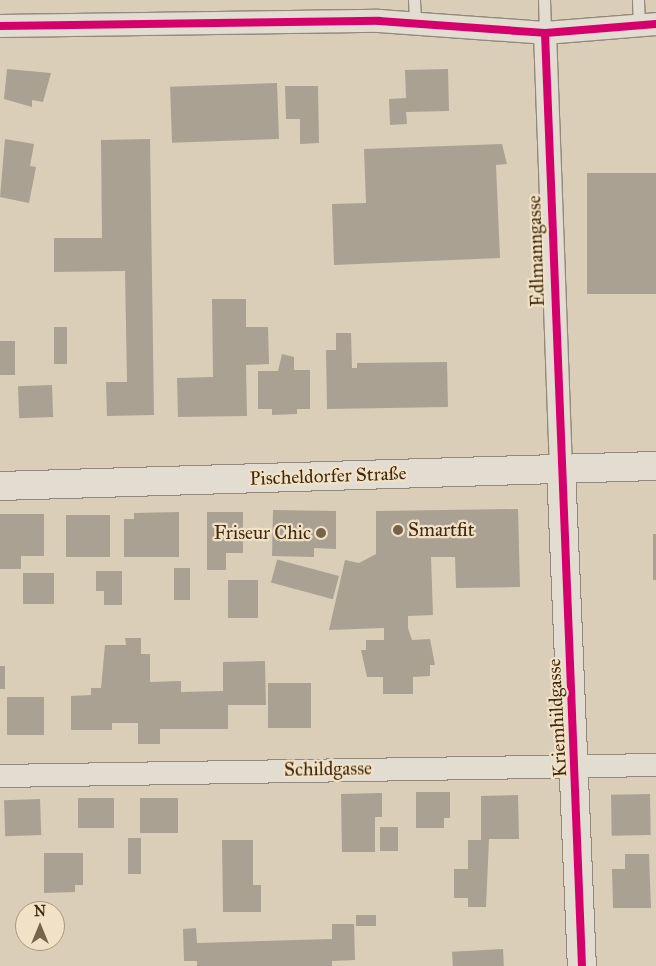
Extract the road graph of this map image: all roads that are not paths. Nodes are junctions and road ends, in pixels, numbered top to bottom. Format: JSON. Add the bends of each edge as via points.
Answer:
{"nodes":[{"id":1,"x":414,"y":0,"type":"edge"},
{"id":2,"x":544,"y":0,"type":"edge"},
{"id":3,"x":638,"y":0,"type":"edge"},
{"id":4,"x":415,"y":22,"type":"junction"},
{"id":5,"x":647,"y":24,"type":"edge"},
{"id":6,"x":0,"y":26,"type":"edge"},
{"id":7,"x":545,"y":33,"type":"junction"},
{"id":8,"x":656,"y":466,"type":"edge"},
{"id":9,"x":561,"y":468,"type":"junction"},
{"id":10,"x":0,"y":486,"type":"edge"},
{"id":11,"x":576,"y":765,"type":"junction"},
{"id":12,"x":656,"y":765,"type":"edge"},
{"id":13,"x":0,"y":776,"type":"edge"},
{"id":14,"x":582,"y":966,"type":"edge"}],
"edges":[{"from":1,"to":4,"type":"lane"},
{"from":2,"to":7,"type":"lane"},
{"from":3,"to":5,"type":"lane"},
{"from":4,"to":6,"type":"street"},
{"from":4,"to":7,"type":"street"},
{"from":5,"to":7,"type":"street"},
{"from":7,"to":9,"type":"street","name":"Edlmanngasse"},
{"from":8,"to":9,"type":"main road","name":"Pischeldorfer Straße"},
{"from":9,"to":10,"type":"main road","name":"Pischeldorfer Straße"},
{"from":9,"to":11,"type":"main road","name":"Kriemhildgasse"},
{"from":11,"to":12,"type":"street","name":"Schildgasse"},
{"from":11,"to":13,"type":"street","name":"Schildgasse"},
{"from":11,"to":14,"type":"main road","name":"Kriemhildgasse"}]}
